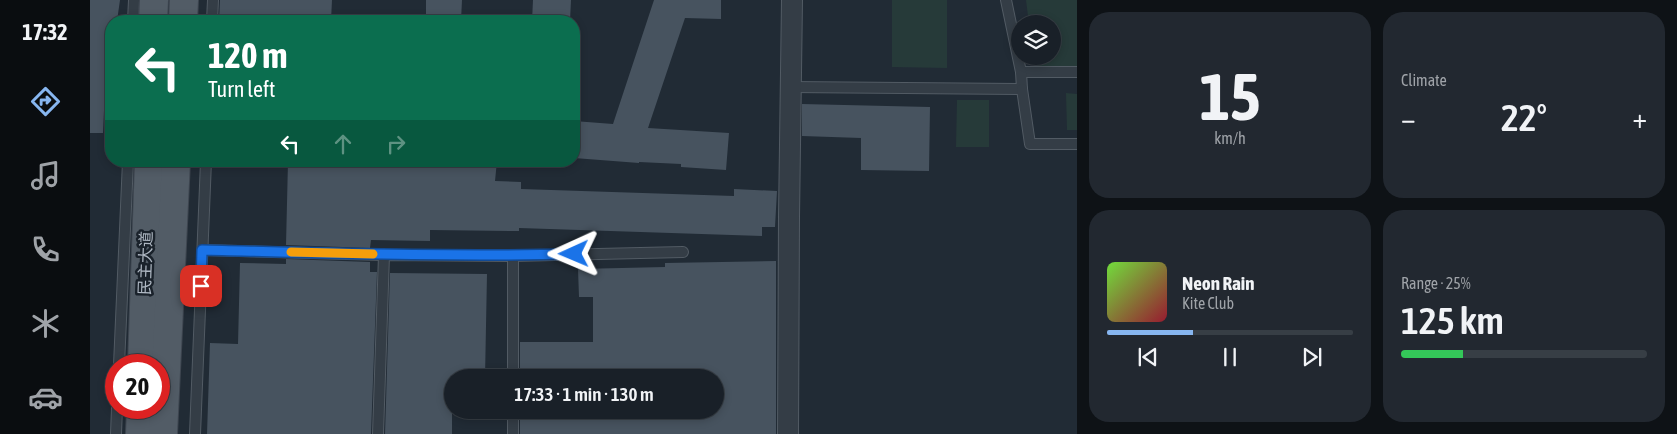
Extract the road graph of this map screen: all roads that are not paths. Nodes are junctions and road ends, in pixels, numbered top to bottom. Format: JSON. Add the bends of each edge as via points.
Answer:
{"nodes":[{"id":1,"x":134,"y":0,"type":"edge"},
{"id":2,"x":154,"y":0,"type":"edge"},
{"id":3,"x":184,"y":0,"type":"edge"},
{"id":4,"x":213,"y":0,"type":"edge"},
{"id":5,"x":792,"y":0,"type":"edge"},
{"id":6,"x":1006,"y":0,"type":"edge"},
{"id":7,"x":133,"y":15,"type":"edge"},
{"id":8,"x":153,"y":15,"type":"edge"},
{"id":9,"x":183,"y":15,"type":"edge"},
{"id":10,"x":212,"y":15,"type":"edge"},
{"id":11,"x":1022,"y":72,"type":"junction"},
{"id":12,"x":1077,"y":72,"type":"edge"},
{"id":13,"x":790,"y":87,"type":"junction"},
{"id":14,"x":1022,"y":89,"type":"junction"},
{"id":15,"x":1077,"y":144,"type":"edge"},
{"id":16,"x":128,"y":167,"type":"edge"},
{"id":17,"x":149,"y":167,"type":"edge"},
{"id":18,"x":176,"y":167,"type":"edge"},
{"id":19,"x":206,"y":167,"type":"edge"},
{"id":20,"x":202,"y":250,"type":"junction"},
{"id":21,"x":682,"y":252,"type":"dead end"},
{"id":22,"x":384,"y":255,"type":"junction"},
{"id":23,"x":513,"y":256,"type":"junction"},
{"id":24,"x":119,"y":354,"type":"edge"},
{"id":25,"x":142,"y":354,"type":"edge"},
{"id":26,"x":513,"y":369,"type":"edge"},
{"id":27,"x":117,"y":419,"type":"edge"},
{"id":28,"x":141,"y":419,"type":"edge"},
{"id":29,"x":513,"y":419,"type":"edge"},
{"id":30,"x":116,"y":434,"type":"edge"},
{"id":31,"x":140,"y":434,"type":"edge"},
{"id":32,"x":163,"y":434,"type":"edge"},
{"id":33,"x":195,"y":434,"type":"edge"},
{"id":34,"x":378,"y":434,"type":"edge"},
{"id":35,"x":513,"y":434,"type":"edge"},
{"id":36,"x":788,"y":434,"type":"edge"}],
"edges":[{"from":1,"to":7,"type":"lane"},
{"from":2,"to":8,"type":"main road"},
{"from":3,"to":9,"type":"main road"},
{"from":4,"to":10,"type":"lane"},
{"from":5,"to":13,"type":"street"},
{"from":6,"to":11,"type":"lane"},
{"from":11,"to":12,"type":"lane"},
{"from":11,"to":14,"type":"lane"},
{"from":13,"to":14,"type":"lane"},
{"from":13,"to":36,"type":"street"},
{"from":14,"to":15,"type":"lane","via":[[1030,144]]},
{"from":16,"to":24,"type":"lane"},
{"from":17,"to":25,"type":"main road","name":"民主大道"},
{"from":18,"to":32,"type":"main road","name":"民主大道"},
{"from":19,"to":20,"type":"lane"},
{"from":20,"to":22,"type":"lane"},
{"from":20,"to":33,"type":"lane"},
{"from":21,"to":23,"type":"lane"},
{"from":22,"to":23,"type":"lane"},
{"from":22,"to":34,"type":"lane"},
{"from":23,"to":26,"type":"lane"},
{"from":27,"to":30,"type":"lane"},
{"from":28,"to":31,"type":"main road"},
{"from":29,"to":35,"type":"lane"}]}
